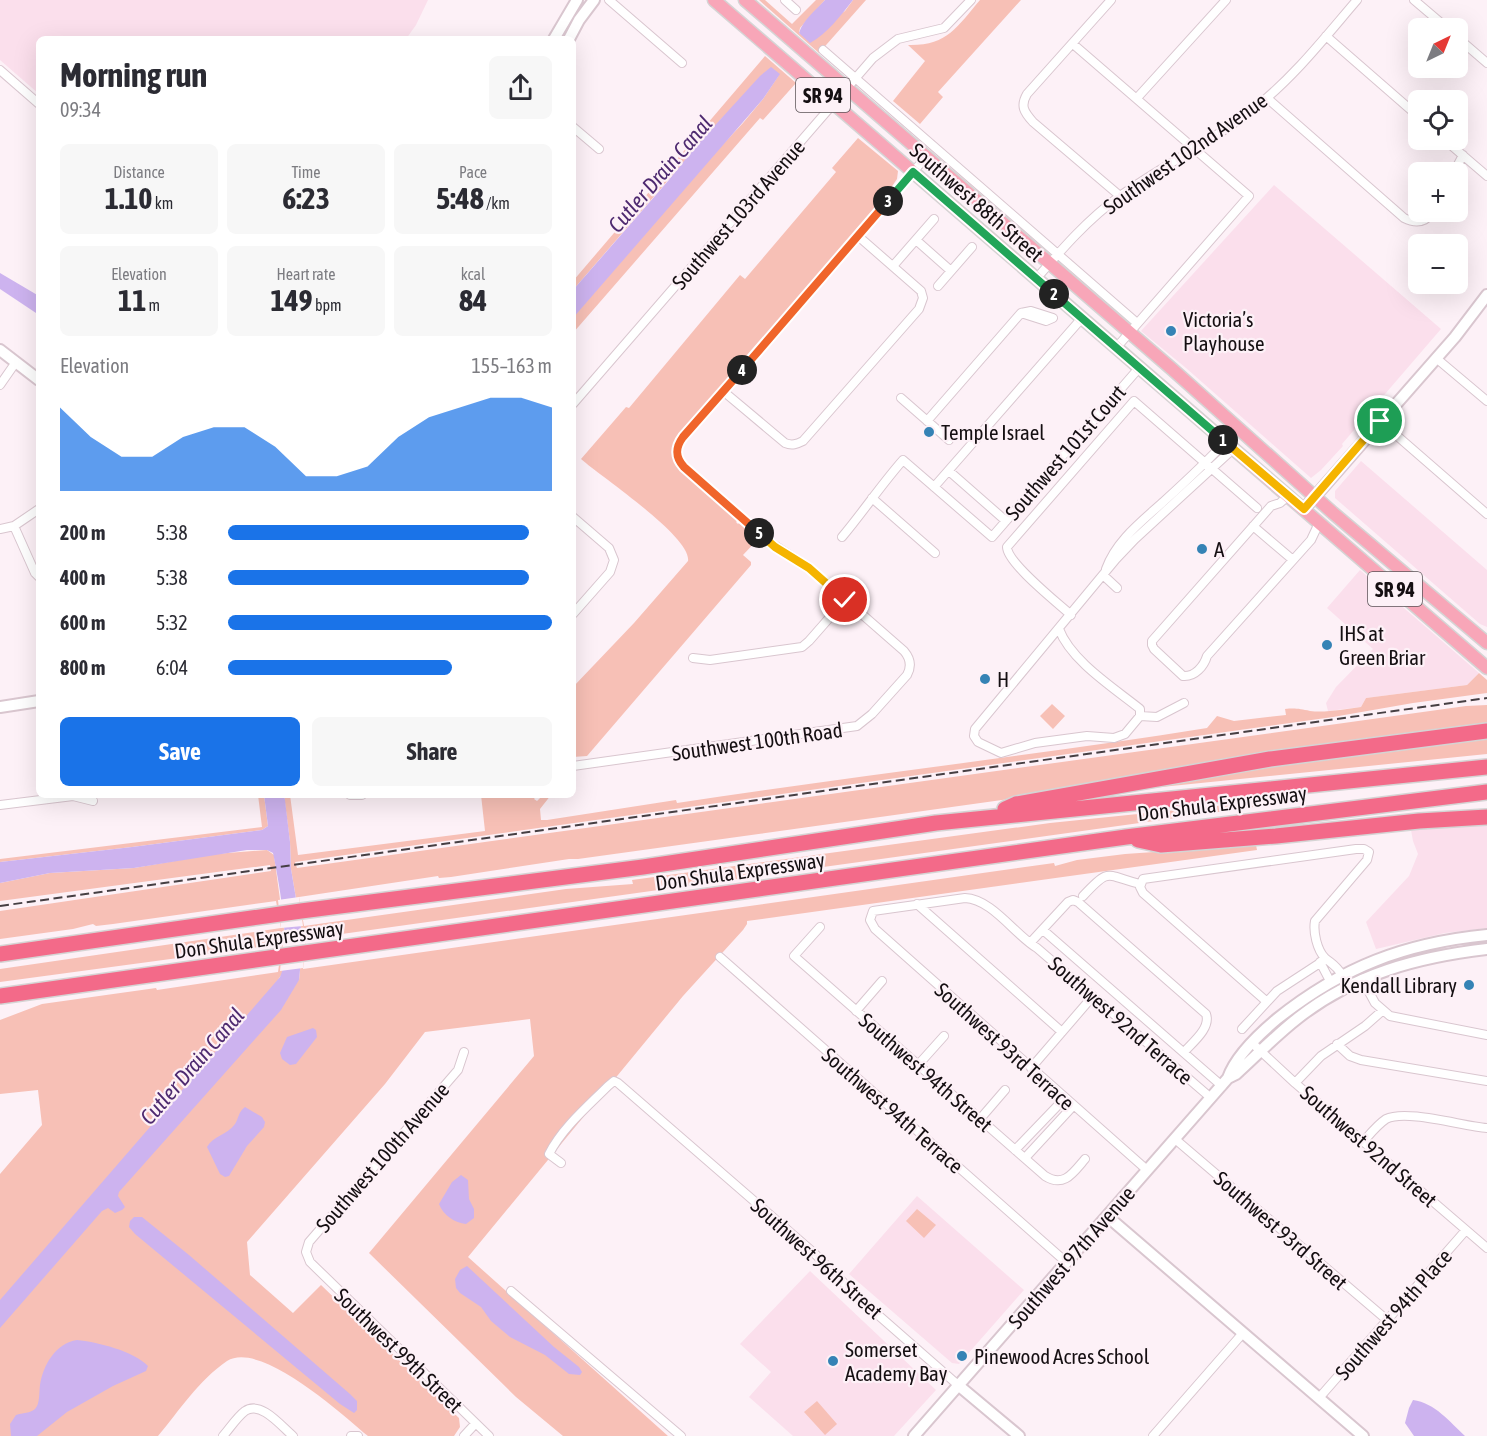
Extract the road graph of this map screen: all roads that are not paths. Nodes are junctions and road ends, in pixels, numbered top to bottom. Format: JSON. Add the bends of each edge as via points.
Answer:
{"nodes":[{"id":1,"x":577,"y":0,"type":"edge"},
{"id":2,"x":594,"y":0,"type":"edge"},
{"id":3,"x":609,"y":0,"type":"edge"},
{"id":4,"x":714,"y":0,"type":"edge"},
{"id":5,"x":785,"y":0,"type":"edge"},
{"id":6,"x":971,"y":0,"type":"edge"},
{"id":7,"x":1112,"y":0,"type":"edge"},
{"id":8,"x":1226,"y":0,"type":"edge"},
{"id":9,"x":1357,"y":0,"type":"edge"},
{"id":10,"x":1414,"y":0,"type":"edge"},
{"id":11,"x":747,"y":1,"type":"edge"},
{"id":12,"x":796,"y":10,"type":"dead end"},
{"id":13,"x":734,"y":17,"type":"junction"},
{"id":14,"x":1435,"y":18,"type":"edge"},
{"id":15,"x":556,"y":36,"type":"edge"},
{"id":16,"x":571,"y":36,"type":"edge"},
{"id":17,"x":1326,"y":36,"type":"junction"},
{"id":18,"x":1073,"y":44,"type":"junction"},
{"id":19,"x":1468,"y":47,"type":"edge"},
{"id":20,"x":823,"y":50,"type":"dead end"},
{"id":21,"x":682,"y":63,"type":"dead end"},
{"id":22,"x":1487,"y":63,"type":"edge"},
{"id":23,"x":0,"y":70,"type":"edge"},
{"id":24,"x":851,"y":83,"type":"junction"},
{"id":25,"x":1137,"y":98,"type":"junction"},
{"id":26,"x":1267,"y":98,"type":"junction"},
{"id":27,"x":36,"y":101,"type":"edge"},
{"id":28,"x":833,"y":104,"type":"junction"},
{"id":29,"x":1408,"y":107,"type":"edge"},
{"id":30,"x":576,"y":130,"type":"edge"},
{"id":31,"x":1194,"y":148,"type":"junction"},
{"id":32,"x":599,"y":149,"type":"dead end"},
{"id":33,"x":1457,"y":150,"type":"edge"},
{"id":34,"x":1463,"y":155,"type":"junction"},
{"id":35,"x":926,"y":157,"type":"junction"},
{"id":36,"x":1459,"y":162,"type":"edge"},
{"id":37,"x":913,"y":172,"type":"junction"},
{"id":38,"x":1487,"y":176,"type":"edge"},
{"id":39,"x":1120,"y":196,"type":"junction"},
{"id":40,"x":934,"y":219,"type":"dead end"},
{"id":41,"x":1408,"y":219,"type":"edge"},
{"id":42,"x":858,"y":236,"type":"junction"},
{"id":43,"x":916,"y":240,"type":"junction"},
{"id":44,"x":972,"y":247,"type":"dead end"},
{"id":45,"x":1053,"y":259,"type":"junction"},
{"id":46,"x":893,"y":266,"type":"junction"},
{"id":47,"x":951,"y":271,"type":"junction"},
{"id":48,"x":1036,"y":279,"type":"junction"},
{"id":49,"x":938,"y":286,"type":"dead end"},
{"id":50,"x":1487,"y":295,"type":"edge"},
{"id":51,"x":1066,"y":304,"type":"junction"},
{"id":52,"x":1082,"y":318,"type":"junction"},
{"id":53,"x":1133,"y":328,"type":"junction"},
{"id":54,"x":1116,"y":348,"type":"junction"},
{"id":55,"x":0,"y":350,"type":"edge"},
{"id":56,"x":1437,"y":358,"type":"junction"},
{"id":57,"x":16,"y":362,"type":"junction"},
{"id":58,"x":1139,"y":368,"type":"junction"},
{"id":59,"x":36,"y":378,"type":"edge"},
{"id":60,"x":0,"y":385,"type":"edge"},
{"id":61,"x":723,"y":391,"type":"junction"},
{"id":62,"x":901,"y":398,"type":"dead end"},
{"id":63,"x":576,"y":401,"type":"edge"},
{"id":64,"x":1487,"y":401,"type":"edge"},
{"id":65,"x":927,"y":421,"type":"junction"},
{"id":66,"x":1380,"y":421,"type":"junction"},
{"id":67,"x":949,"y":440,"type":"dead end"},
{"id":68,"x":1229,"y":445,"type":"junction"},
{"id":69,"x":1208,"y":466,"type":"junction"},
{"id":70,"x":948,"y":471,"type":"junction"},
{"id":71,"x":934,"y":487,"type":"junction"},
{"id":72,"x":1288,"y":496,"type":"junction"},
{"id":73,"x":1315,"y":497,"type":"junction"},
{"id":74,"x":872,"y":498,"type":"junction"},
{"id":75,"x":1257,"y":508,"type":"dead end"},
{"id":76,"x":1304,"y":509,"type":"junction"},
{"id":77,"x":36,"y":511,"type":"edge"},
{"id":78,"x":1487,"y":514,"type":"edge"},
{"id":79,"x":576,"y":520,"type":"edge"},
{"id":80,"x":1006,"y":521,"type":"junction"},
{"id":81,"x":1319,"y":523,"type":"junction"},
{"id":82,"x":14,"y":526,"type":"junction"},
{"id":83,"x":1253,"y":526,"type":"junction"},
{"id":84,"x":0,"y":530,"type":"edge"},
{"id":85,"x":842,"y":537,"type":"dead end"},
{"id":86,"x":935,"y":553,"type":"dead end"},
{"id":87,"x":1293,"y":560,"type":"junction"},
{"id":88,"x":36,"y":574,"type":"edge"},
{"id":89,"x":1104,"y":574,"type":"junction"},
{"id":90,"x":1118,"y":588,"type":"dead end"},
{"id":91,"x":845,"y":600,"type":"junction"},
{"id":92,"x":576,"y":611,"type":"edge"},
{"id":93,"x":1071,"y":615,"type":"junction"},
{"id":94,"x":1465,"y":624,"type":"junction"},
{"id":95,"x":1440,"y":627,"type":"junction"},
{"id":96,"x":1059,"y":629,"type":"junction"},
{"id":97,"x":1486,"y":641,"type":"edge"},
{"id":98,"x":693,"y":658,"type":"dead end"},
{"id":99,"x":1487,"y":668,"type":"edge"},
{"id":100,"x":36,"y":701,"type":"edge"},
{"id":101,"x":1184,"y":704,"type":"dead end"},
{"id":102,"x":0,"y":707,"type":"edge"},
{"id":103,"x":1140,"y":716,"type":"junction"},
{"id":104,"x":1487,"y":731,"type":"edge"},
{"id":105,"x":576,"y":766,"type":"edge"},
{"id":106,"x":1487,"y":767,"type":"edge"},
{"id":107,"x":1487,"y":792,"type":"edge"},
{"id":108,"x":57,"y":798,"type":"edge"},
{"id":109,"x":81,"y":798,"type":"edge"},
{"id":110,"x":93,"y":801,"type":"dead end"},
{"id":111,"x":0,"y":805,"type":"edge"},
{"id":112,"x":1487,"y":817,"type":"edge"},
{"id":113,"x":982,"y":818,"type":"junction"},
{"id":114,"x":1126,"y":837,"type":"junction"},
{"id":115,"x":1140,"y":884,"type":"junction"},
{"id":116,"x":1083,"y":896,"type":"dead end"},
{"id":117,"x":917,"y":904,"type":"junction"},
{"id":118,"x":870,"y":917,"type":"joint"},
{"id":119,"x":820,"y":927,"type":"dead end"},
{"id":120,"x":1043,"y":930,"type":"junction"},
{"id":121,"x":1487,"y":935,"type":"edge"},
{"id":122,"x":1456,"y":940,"type":"junction"},
{"id":123,"x":1033,"y":941,"type":"junction"},
{"id":124,"x":1487,"y":949,"type":"edge"},
{"id":125,"x":1458,"y":952,"type":"junction"},
{"id":126,"x":0,"y":954,"type":"edge"},
{"id":127,"x":720,"y":957,"type":"dead end"},
{"id":128,"x":1323,"y":961,"type":"junction"},
{"id":129,"x":1357,"y":968,"type":"junction"},
{"id":130,"x":1342,"y":975,"type":"junction"},
{"id":131,"x":1362,"y":979,"type":"junction"},
{"id":132,"x":882,"y":981,"type":"dead end"},
{"id":133,"x":1330,"y":981,"type":"junction"},
{"id":134,"x":0,"y":996,"type":"edge"},
{"id":135,"x":1093,"y":996,"type":"junction"},
{"id":136,"x":1266,"y":1001,"type":"junction"},
{"id":137,"x":855,"y":1011,"type":"junction"},
{"id":138,"x":1382,"y":1011,"type":"junction"},
{"id":139,"x":1242,"y":1029,"type":"dead end"},
{"id":140,"x":1062,"y":1032,"type":"junction"},
{"id":141,"x":1487,"y":1035,"type":"edge"},
{"id":142,"x":944,"y":1036,"type":"dead end"},
{"id":143,"x":1337,"y":1044,"type":"junction"},
{"id":144,"x":1256,"y":1047,"type":"junction"},
{"id":145,"x":465,"y":1052,"type":"dead end"},
{"id":146,"x":1184,"y":1052,"type":"junction"},
{"id":147,"x":918,"y":1065,"type":"junction"},
{"id":148,"x":1031,"y":1068,"type":"junction"},
{"id":149,"x":1487,"y":1081,"type":"edge"},
{"id":150,"x":1225,"y":1082,"type":"junction"},
{"id":151,"x":1295,"y":1083,"type":"junction"},
{"id":152,"x":1005,"y":1090,"type":"dead end"},
{"id":153,"x":1065,"y":1098,"type":"junction"},
{"id":154,"x":1211,"y":1098,"type":"junction"},
{"id":155,"x":1073,"y":1106,"type":"junction"},
{"id":156,"x":980,"y":1119,"type":"junction"},
{"id":157,"x":1487,"y":1128,"type":"edge"},
{"id":158,"x":1175,"y":1138,"type":"junction"},
{"id":159,"x":1363,"y":1142,"type":"junction"},
{"id":160,"x":1015,"y":1150,"type":"junction"},
{"id":161,"x":1025,"y":1158,"type":"junction"},
{"id":162,"x":1085,"y":1159,"type":"dead end"},
{"id":163,"x":561,"y":1163,"type":"dead end"},
{"id":164,"x":1147,"y":1170,"type":"junction"},
{"id":165,"x":1107,"y":1216,"type":"junction"},
{"id":166,"x":1466,"y":1230,"type":"junction"},
{"id":167,"x":1487,"y":1248,"type":"edge"},
{"id":168,"x":310,"y":1262,"type":"joint"},
{"id":169,"x":1066,"y":1262,"type":"junction"},
{"id":170,"x":511,"y":1291,"type":"dead end"},
{"id":171,"x":1387,"y":1320,"type":"junction"},
{"id":172,"x":1243,"y":1333,"type":"junction"},
{"id":173,"x":958,"y":1385,"type":"junction"},
{"id":174,"x":1319,"y":1398,"type":"junction"},
{"id":175,"x":475,"y":1424,"type":"junction"},
{"id":176,"x":223,"y":1436,"type":"edge"},
{"id":177,"x":293,"y":1436,"type":"edge"},
{"id":178,"x":351,"y":1436,"type":"edge"},
{"id":179,"x":358,"y":1436,"type":"edge"},
{"id":180,"x":464,"y":1436,"type":"edge"},
{"id":181,"x":489,"y":1436,"type":"edge"},
{"id":182,"x":681,"y":1436,"type":"edge"},
{"id":183,"x":914,"y":1436,"type":"edge"},
{"id":184,"x":1019,"y":1436,"type":"edge"},
{"id":185,"x":1153,"y":1436,"type":"edge"},
{"id":186,"x":1363,"y":1436,"type":"edge"}],
"edges":[{"from":1,"to":15,"type":"street"},
{"from":2,"to":16,"type":"street"},
{"from":3,"to":21,"type":"street"},
{"from":4,"to":13,"type":"main road","name":"Southwest 88th Street","number":"SR 94"},
{"from":5,"to":12,"type":"street"},
{"from":6,"to":24,"type":"street","name":"Southwest 103rd Avenue","via":[[944,28],[894,42],[879,52]]},
{"from":7,"to":18,"type":"street"},
{"from":8,"to":25,"type":"street"},
{"from":9,"to":17,"type":"street","name":"Southwest 102nd Avenue"},
{"from":10,"to":14,"type":"street"},
{"from":11,"to":13,"type":"street"},
{"from":11,"to":24,"type":"main road","name":"Southwest 88th Street","number":"SR 94"},
{"from":13,"to":28,"type":"main road","name":"Southwest 88th Street","number":"SR 94"},
{"from":17,"to":26,"type":"street","name":"Southwest 102nd Avenue"},
{"from":17,"to":29,"type":"street"},
{"from":18,"to":25,"type":"street"},
{"from":18,"to":39,"type":"street","via":[[1027,94],[1023,104],[1027,116]]},
{"from":19,"to":22,"type":"street"},
{"from":20,"to":24,"type":"street","name":"Southwest 88th Street"},
{"from":23,"to":27,"type":"street"},
{"from":24,"to":28,"type":"street","name":"Southwest 103rd Avenue"},
{"from":24,"to":35,"type":"main road","name":"Southwest 88th Street","number":"SR 94"},
{"from":24,"to":45,"type":"street","name":"Southwest 88th Street"},
{"from":25,"to":31,"type":"street"},
{"from":26,"to":31,"type":"street","name":"Southwest 102nd Avenue"},
{"from":26,"to":41,"type":"street"},
{"from":28,"to":37,"type":"main road","name":"Southwest 88th Street","number":"SR 94"},
{"from":28,"to":63,"type":"street","name":"Southwest 103rd Avenue"},
{"from":30,"to":32,"type":"street"},
{"from":31,"to":39,"type":"street","name":"Southwest 102nd Avenue"},
{"from":31,"to":53,"type":"street","via":[[1249,196]]},
{"from":33,"to":34,"type":"street"},
{"from":34,"to":36,"type":"street"},
{"from":34,"to":38,"type":"street"},
{"from":35,"to":37,"type":"street"},
{"from":35,"to":45,"type":"main road","name":"Southwest 88th Street","number":"SR 94"},
{"from":37,"to":42,"type":"street"},
{"from":37,"to":48,"type":"main road","name":"Southwest 88th Street","number":"SR 94"},
{"from":39,"to":45,"type":"street","name":"Southwest 102nd Avenue"},
{"from":40,"to":43,"type":"street"},
{"from":42,"to":46,"type":"street"},
{"from":42,"to":61,"type":"street"},
{"from":43,"to":46,"type":"street"},
{"from":43,"to":47,"type":"street"},
{"from":44,"to":47,"type":"street"},
{"from":45,"to":48,"type":"street","name":"Southwest 102nd Avenue"},
{"from":45,"to":53,"type":"main road","name":"Southwest 88th Street","number":"SR 94"},
{"from":46,"to":61,"type":"street","via":[[921,291],[919,309],[803,441],[795,445],[785,443]]},
{"from":47,"to":49,"type":"street"},
{"from":48,"to":51,"type":"main road","name":"Southwest 88th Street","number":"SR 94"},
{"from":50,"to":56,"type":"street"},
{"from":51,"to":52,"type":"main road","name":"Southwest 88th Street","number":"SR 94"},
{"from":51,"to":65,"type":"street","via":[[1046,321],[1021,313]]},
{"from":52,"to":54,"type":"main road","name":"Southwest 88th Street","number":"SR 94"},
{"from":52,"to":70,"type":"street"},
{"from":53,"to":54,"type":"street"},
{"from":53,"to":73,"type":"main road","name":"Southwest 88th Street","number":"SR 94"},
{"from":54,"to":58,"type":"main road","name":"Southwest 88th Street","number":"SR 94"},
{"from":55,"to":57,"type":"street"},
{"from":56,"to":64,"type":"street"},
{"from":56,"to":66,"type":"street"},
{"from":57,"to":59,"type":"street"},
{"from":57,"to":60,"type":"street"},
{"from":58,"to":68,"type":"main road","name":"Southwest 88th Street","number":"SR 94"},
{"from":58,"to":80,"type":"street","name":"Southwest 101st Court"},
{"from":61,"to":91,"type":"street","via":[[678,444],[677,459],[768,541]]},
{"from":62,"to":65,"type":"street"},
{"from":65,"to":67,"type":"street"},
{"from":66,"to":73,"type":"street"},
{"from":66,"to":78,"type":"street"},
{"from":68,"to":69,"type":"street"},
{"from":68,"to":72,"type":"main road","name":"Southwest 88th Street","number":"SR 94"},
{"from":69,"to":75,"type":"street"},
{"from":69,"to":89,"type":"street"},
{"from":69,"to":93,"type":"street","via":[[1134,401],[1007,548],[1008,555],[1024,573]]},
{"from":70,"to":71,"type":"street"},
{"from":70,"to":80,"type":"street"},
{"from":71,"to":74,"type":"street","via":[[903,460]]},
{"from":71,"to":80,"type":"street","name":"Southwest 101st Court","via":[[992,537]]},
{"from":72,"to":76,"type":"main road","name":"Southwest 88th Street","number":"SR 94"},
{"from":72,"to":83,"type":"street","via":[[1271,506]]},
{"from":73,"to":76,"type":"street"},
{"from":73,"to":94,"type":"main road","name":"Southwest 88th Street","number":"SR 94"},
{"from":74,"to":85,"type":"street"},
{"from":74,"to":86,"type":"street"},
{"from":76,"to":81,"type":"main road","name":"Southwest 88th Street","number":"SR 94"},
{"from":77,"to":82,"type":"street"},
{"from":79,"to":92,"type":"street","via":[[609,548],[614,558],[610,572]]},
{"from":81,"to":87,"type":"street","via":[[1311,540]]},
{"from":81,"to":95,"type":"main road","name":"Southwest 88th Street","number":"SR 94"},
{"from":82,"to":84,"type":"street"},
{"from":82,"to":88,"type":"street"},
{"from":83,"to":87,"type":"street"},
{"from":83,"to":87,"type":"street","via":[[1152,641],[1154,649],[1183,676],[1194,674]]},
{"from":89,"to":90,"type":"street"},
{"from":89,"to":93,"type":"street"},
{"from":91,"to":98,"type":"street","via":[[802,647],[710,660]]},
{"from":91,"to":105,"type":"street","name":"Southwest 100th Road","via":[[904,651],[910,663],[908,675],[857,726]]},
{"from":93,"to":96,"type":"street"},
{"from":94,"to":95,"type":"main road","via":[[1454,622]]},
{"from":94,"to":97,"type":"main road","name":"Southwest 88th Street","number":"SR 94"},
{"from":95,"to":99,"type":"main road","name":"Southwest 88th Street","number":"SR 94"},
{"from":96,"to":103,"type":"street","via":[[1080,659],[1140,709]]},
{"from":96,"to":103,"type":"street","via":[[975,729],[977,740],[1003,752],[1045,741],[1087,736],[1114,738],[1125,734]]},
{"from":100,"to":102,"type":"street"},
{"from":101,"to":103,"type":"street","via":[[1157,717]]},
{"from":104,"to":113,"type":"highway","via":[[1195,771],[1016,804]]},
{"from":106,"to":113,"type":"highway","name":"Don Shula Expressway"},
{"from":107,"to":114,"type":"highway","name":"Don Shula Expressway"},
{"from":108,"to":111,"type":"street"},
{"from":109,"to":110,"type":"street"},
{"from":112,"to":114,"type":"highway","via":[[1161,845]]},
{"from":113,"to":126,"type":"highway","name":"Don Shula Expressway"},
{"from":114,"to":134,"type":"highway","name":"Don Shula Expressway"},
{"from":115,"to":116,"type":"street","via":[[1105,876]]},
{"from":115,"to":128,"type":"street","via":[[1148,878],[1364,849],[1369,854],[1367,860],[1315,921]]},
{"from":115,"to":136,"type":"street","via":[[1143,893]]},
{"from":117,"to":118,"type":"street","name":"Southwest 92nd Terrace","via":[[877,909]]},
{"from":117,"to":123,"type":"street","name":"Southwest 92nd Terrace","via":[[976,899]]},
{"from":117,"to":140,"type":"street"},
{"from":118,"to":148,"type":"street","name":"Southwest 93rd Terrace","via":[[875,929]]},
{"from":119,"to":137,"type":"street","name":"Southwest 94th Street","via":[[794,956]]},
{"from":120,"to":123,"type":"street"},
{"from":120,"to":146,"type":"street"},
{"from":120,"to":146,"type":"street","via":[[1071,901],[1079,904],[1205,1012],[1207,1026]]},
{"from":121,"to":122,"type":"street","name":"Southwest 97th Avenue"},
{"from":122,"to":125,"type":"street"},
{"from":122,"to":129,"type":"street","name":"Southwest 97th Avenue","via":[[1408,949]]},
{"from":123,"to":135,"type":"street","name":"Southwest 92nd Terrace"},
{"from":124,"to":125,"type":"street","name":"Southwest 97th Avenue"},
{"from":125,"to":131,"type":"street","name":"Southwest 97th Avenue","via":[[1404,963]]},
{"from":127,"to":169,"type":"street","name":"Southwest 94th Terrace"},
{"from":128,"to":130,"type":"street","via":[[1334,963]]},
{"from":128,"to":133,"type":"street"},
{"from":128,"to":136,"type":"street"},
{"from":129,"to":130,"type":"street","name":"Southwest 97th Avenue"},
{"from":129,"to":131,"type":"street"},
{"from":130,"to":133,"type":"street","name":"Southwest 97th Avenue"},
{"from":131,"to":138,"type":"street"},
{"from":131,"to":144,"type":"street","name":"Southwest 97th Avenue"},
{"from":132,"to":137,"type":"street"},
{"from":133,"to":144,"type":"street","name":"Southwest 97th Avenue","via":[[1289,1009]]},
{"from":135,"to":140,"type":"street"},
{"from":135,"to":154,"type":"street","name":"Southwest 92nd Terrace"},
{"from":136,"to":139,"type":"street"},
{"from":137,"to":147,"type":"street","name":"Southwest 94th Street"},
{"from":138,"to":141,"type":"street","via":[[1394,1017]]},
{"from":138,"to":143,"type":"street"},
{"from":140,"to":148,"type":"street"},
{"from":142,"to":147,"type":"street"},
{"from":143,"to":149,"type":"street","via":[[1350,1056],[1371,1062]]},
{"from":143,"to":151,"type":"street"},
{"from":144,"to":150,"type":"street","name":"Southwest 97th Avenue"},
{"from":144,"to":151,"type":"street","name":"Southwest 92nd Street"},
{"from":145,"to":168,"type":"street","name":"Southwest 100th Avenue","via":[[458,1070],[309,1242],[306,1252]]},
{"from":146,"to":150,"type":"street"},
{"from":147,"to":156,"type":"street","name":"Southwest 94th Street"},
{"from":148,"to":153,"type":"street","name":"Southwest 93rd Terrace"},
{"from":150,"to":154,"type":"street","name":"Southwest 97th Avenue"},
{"from":151,"to":159,"type":"street","name":"Southwest 92nd Street"},
{"from":152,"to":156,"type":"street"},
{"from":153,"to":155,"type":"street","name":"Southwest 93rd Terrace"},
{"from":153,"to":160,"type":"street"},
{"from":154,"to":158,"type":"street","name":"Southwest 97th Avenue"},
{"from":155,"to":161,"type":"street"},
{"from":155,"to":164,"type":"street","name":"Southwest 93rd Terrace"},
{"from":156,"to":160,"type":"street","name":"Southwest 94th Street"},
{"from":157,"to":159,"type":"street","via":[[1397,1116],[1378,1125]]},
{"from":158,"to":164,"type":"street","name":"Southwest 97th Avenue"},
{"from":158,"to":171,"type":"street","name":"Southwest 93rd Street"},
{"from":159,"to":166,"type":"street","name":"Southwest 92nd Street"},
{"from":160,"to":161,"type":"street","name":"Southwest 94th Street"},
{"from":161,"to":162,"type":"street","name":"Southwest 94th Street","via":[[1053,1181],[1069,1177]]},
{"from":163,"to":173,"type":"street","name":"Southwest 96th Street","via":[[549,1154],[552,1149],[571,1124],[614,1082],[805,1245]]},
{"from":164,"to":165,"type":"street","name":"Southwest 97th Avenue"},
{"from":165,"to":169,"type":"street","name":"Southwest 97th Avenue"},
{"from":165,"to":172,"type":"street"},
{"from":166,"to":167,"type":"street","name":"Southwest 92nd Street"},
{"from":166,"to":171,"type":"street","name":"Southwest 94th Place"},
{"from":168,"to":175,"type":"street","name":"Southwest 99th Street"},
{"from":169,"to":173,"type":"street","name":"Southwest 97th Avenue"},
{"from":170,"to":182,"type":"street"},
{"from":171,"to":174,"type":"street","name":"Southwest 94th Place"},
{"from":172,"to":174,"type":"street"},
{"from":172,"to":185,"type":"street"},
{"from":173,"to":183,"type":"street","name":"Southwest 97th Avenue"},
{"from":173,"to":184,"type":"street","name":"Southwest 96th Street"},
{"from":174,"to":186,"type":"street"},
{"from":175,"to":180,"type":"street"},
{"from":175,"to":181,"type":"street","name":"Southwest 99th Street"},
{"from":176,"to":177,"type":"street","via":[[244,1412],[254,1408],[265,1412]]},
{"from":178,"to":179,"type":"street"}]}
